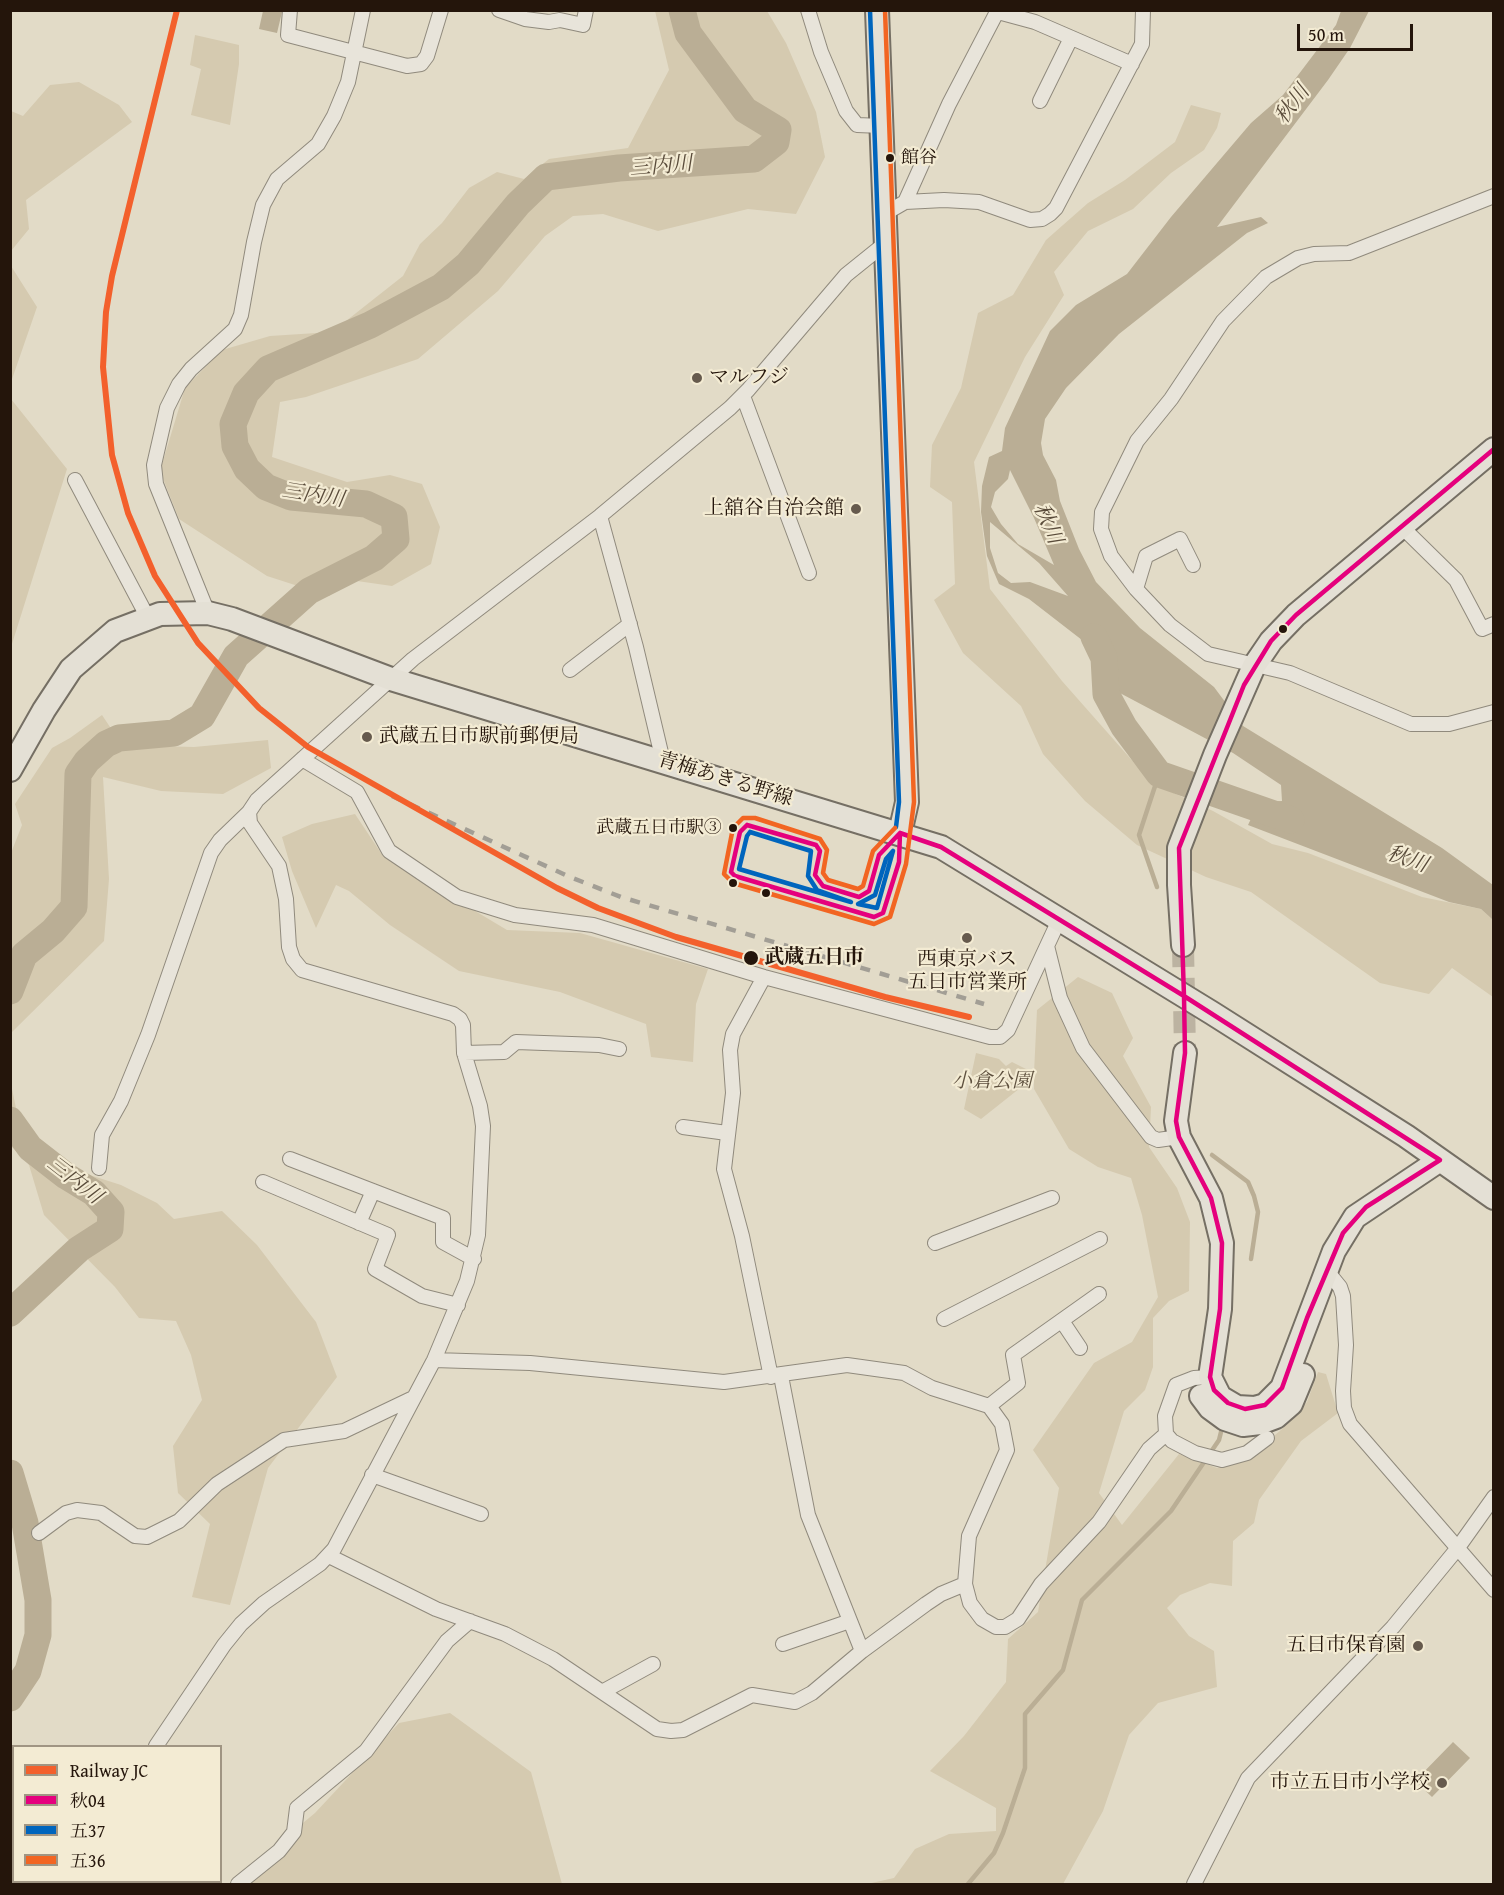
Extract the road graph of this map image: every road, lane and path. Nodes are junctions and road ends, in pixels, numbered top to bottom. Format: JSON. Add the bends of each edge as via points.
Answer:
{"nodes":[{"id":1,"x":290,"y":10,"type":"edge"},
{"id":2,"x":363,"y":10,"type":"edge"},
{"id":3,"x":441,"y":10,"type":"edge"},
{"id":4,"x":499,"y":10,"type":"edge"},
{"id":5,"x":586,"y":10,"type":"edge"},
{"id":6,"x":808,"y":10,"type":"edge"},
{"id":7,"x":877,"y":10,"type":"edge"},
{"id":8,"x":1143,"y":10,"type":"edge"},
{"id":9,"x":998,"y":11,"type":"edge"},
{"id":10,"x":519,"y":13,"type":"edge"},
{"id":11,"x":1071,"y":38,"type":"junction"},
{"id":12,"x":355,"y":51,"type":"junction"},
{"id":13,"x":1132,"y":64,"type":"junction"},
{"id":14,"x":1040,"y":101,"type":"dead end"},
{"id":15,"x":882,"y":126,"type":"junction"},
{"id":16,"x":1494,"y":196,"type":"edge"},
{"id":17,"x":896,"y":207,"type":"junction"},
{"id":18,"x":887,"y":242,"type":"junction"},
{"id":19,"x":742,"y":396,"type":"junction"},
{"id":20,"x":1494,"y":450,"type":"edge"},
{"id":21,"x":75,"y":480,"type":"dead end"},
{"id":22,"x":600,"y":516,"type":"junction"},
{"id":23,"x":1401,"y":526,"type":"junction"},
{"id":24,"x":1193,"y":565,"type":"dead end"},
{"id":25,"x":809,"y":573,"type":"dead end"},
{"id":26,"x":1136,"y":589,"type":"junction"},
{"id":27,"x":208,"y":613,"type":"junction"},
{"id":28,"x":148,"y":618,"type":"junction"},
{"id":29,"x":630,"y":624,"type":"junction"},
{"id":30,"x":1494,"y":624,"type":"edge"},
{"id":31,"x":570,"y":670,"type":"dead end"},
{"id":32,"x":1249,"y":676,"type":"junction"},
{"id":33,"x":391,"y":679,"type":"junction"},
{"id":34,"x":1494,"y":712,"type":"edge"},
{"id":35,"x":302,"y":759,"type":"junction"},
{"id":36,"x":663,"y":761,"type":"junction"},
{"id":37,"x":10,"y":770,"type":"edge"},
{"id":38,"x":249,"y":812,"type":"junction"},
{"id":39,"x":900,"y":833,"type":"junction"},
{"id":40,"x":1059,"y":920,"type":"junction"},
{"id":41,"x":1183,"y":945,"type":"tunnel mouth"},
{"id":42,"x":1047,"y":946,"type":"junction"},
{"id":43,"x":764,"y":977,"type":"junction"},
{"id":44,"x":619,"y":1049,"type":"dead end"},
{"id":45,"x":464,"y":1053,"type":"junction"},
{"id":46,"x":1185,"y":1053,"type":"tunnel mouth"},
{"id":47,"x":683,"y":1127,"type":"dead end"},
{"id":48,"x":727,"y":1132,"type":"junction"},
{"id":49,"x":1179,"y":1137,"type":"junction"},
{"id":50,"x":290,"y":1160,"type":"dead end"},
{"id":51,"x":1440,"y":1160,"type":"junction"},
{"id":52,"x":99,"y":1168,"type":"dead end"},
{"id":53,"x":263,"y":1182,"type":"dead end"},
{"id":54,"x":373,"y":1191,"type":"junction"},
{"id":55,"x":1052,"y":1198,"type":"dead end"},
{"id":56,"x":1494,"y":1198,"type":"edge"},
{"id":57,"x":359,"y":1223,"type":"junction"},
{"id":58,"x":1101,"y":1239,"type":"dead end"},
{"id":59,"x":935,"y":1243,"type":"dead end"},
{"id":60,"x":474,"y":1259,"type":"junction"},
{"id":61,"x":1327,"y":1271,"type":"junction"},
{"id":62,"x":1099,"y":1294,"type":"dead end"},
{"id":63,"x":458,"y":1305,"type":"junction"},
{"id":64,"x":944,"y":1319,"type":"dead end"},
{"id":65,"x":1062,"y":1321,"type":"junction"},
{"id":66,"x":1080,"y":1348,"type":"dead end"},
{"id":67,"x":434,"y":1360,"type":"junction"},
{"id":68,"x":776,"y":1376,"type":"junction"},
{"id":69,"x":1202,"y":1378,"type":"junction"},
{"id":70,"x":412,"y":1399,"type":"junction"},
{"id":71,"x":989,"y":1406,"type":"junction"},
{"id":72,"x":1166,"y":1434,"type":"junction"},
{"id":73,"x":1267,"y":1438,"type":"dead end"},
{"id":74,"x":372,"y":1475,"type":"junction"},
{"id":75,"x":1494,"y":1497,"type":"edge"},
{"id":76,"x":481,"y":1514,"type":"dead end"},
{"id":77,"x":39,"y":1533,"type":"dead end"},
{"id":78,"x":1456,"y":1549,"type":"junction"},
{"id":79,"x":329,"y":1556,"type":"junction"},
{"id":80,"x":965,"y":1584,"type":"junction"},
{"id":81,"x":1494,"y":1590,"type":"edge"},
{"id":82,"x":470,"y":1621,"type":"junction"},
{"id":83,"x":850,"y":1621,"type":"junction"},
{"id":84,"x":783,"y":1644,"type":"dead end"},
{"id":85,"x":862,"y":1651,"type":"junction"},
{"id":86,"x":653,"y":1664,"type":"dead end"},
{"id":87,"x":602,"y":1692,"type":"junction"},
{"id":88,"x":157,"y":1745,"type":"edge"},
{"id":89,"x":238,"y":1884,"type":"edge"},
{"id":90,"x":1194,"y":1884,"type":"edge"}],
"edges":[{"from":1,"to":12,"type":"street","via":[[288,34]]},
{"from":2,"to":12,"type":"street"},
{"from":3,"to":12,"type":"street","via":[[427,56],[421,63],[407,66]]},
{"from":4,"to":10,"type":"street"},
{"from":5,"to":10,"type":"street","via":[[583,25]]},
{"from":6,"to":15,"type":"street","via":[[846,111],[857,125]]},
{"from":7,"to":15,"type":"main road"},
{"from":8,"to":13,"type":"street","via":[[1142,44]]},
{"from":9,"to":11,"type":"street"},
{"from":9,"to":17,"type":"street"},
{"from":11,"to":13,"type":"street"},
{"from":11,"to":14,"type":"street"},
{"from":12,"to":27,"type":"street","via":[[348,81],[318,144],[277,179],[266,199],[235,328],[191,369],[167,408],[154,465],[156,484]]},
{"from":13,"to":17,"type":"street","via":[[1050,214],[1042,219],[1030,220],[979,202],[944,200]]},
{"from":15,"to":17,"type":"main road"},
{"from":16,"to":26,"type":"street","via":[[1349,253],[1314,254],[1286,263],[1230,313],[1137,441],[1102,512],[1104,540],[1111,556]]},
{"from":17,"to":18,"type":"main road"},
{"from":18,"to":19,"type":"street","via":[[846,275]]},
{"from":18,"to":39,"type":"main road","via":[[906,802]]},
{"from":19,"to":22,"type":"street"},
{"from":19,"to":25,"type":"street"},
{"from":20,"to":23,"type":"main road"},
{"from":21,"to":28,"type":"street"},
{"from":22,"to":29,"type":"street"},
{"from":22,"to":33,"type":"street"},
{"from":23,"to":30,"type":"street","via":[[1456,580],[1482,629]]},
{"from":23,"to":32,"type":"main road","via":[[1296,615],[1271,641]]},
{"from":24,"to":26,"type":"street","via":[[1180,540],[1146,556]]},
{"from":26,"to":32,"type":"street","via":[[1198,648]]},
{"from":27,"to":28,"type":"main road","name":"青梅あきる野線"},
{"from":27,"to":33,"type":"main road","name":"青梅あきる野線"},
{"from":28,"to":37,"type":"main road","name":"青梅あきる野線","via":[[115,631],[71,669]]},
{"from":29,"to":31,"type":"street"},
{"from":29,"to":36,"type":"street"},
{"from":32,"to":34,"type":"street","via":[[1290,673],[1411,724],[1449,724]]},
{"from":32,"to":41,"type":"main road","via":[[1179,848]]},
{"from":33,"to":35,"type":"street"},
{"from":33,"to":36,"type":"main road","name":"青梅あきる野線"},
{"from":35,"to":38,"type":"street"},
{"from":35,"to":43,"type":"street","via":[[357,792],[389,851],[457,897],[515,915],[593,925]]},
{"from":36,"to":39,"type":"main road","name":"青梅あきる野線"},
{"from":38,"to":45,"type":"street","via":[[250,823],[279,866],[292,959],[309,972],[453,1014],[463,1025]]},
{"from":38,"to":52,"type":"street","via":[[211,853],[148,1037],[102,1135]]},
{"from":39,"to":40,"type":"main road","name":"青梅あきる野線","via":[[941,847]]},
{"from":40,"to":42,"type":"street"},
{"from":40,"to":51,"type":"main road","name":"青梅あきる野線"},
{"from":42,"to":43,"type":"street","via":[[1008,1030],[1000,1037]]},
{"from":42,"to":49,"type":"street","via":[[1060,998],[1083,1048],[1151,1137]]},
{"from":43,"to":48,"type":"street","via":[[733,1034],[733,1094]]},
{"from":44,"to":45,"type":"street","via":[[516,1042],[504,1052]]},
{"from":45,"to":60,"type":"street","via":[[483,1126]]},
{"from":46,"to":49,"type":"main road","via":[[1176,1112]]},
{"from":47,"to":48,"type":"street"},
{"from":48,"to":68,"type":"street","via":[[724,1169]]},
{"from":49,"to":69,"type":"main road","via":[[1211,1198],[1221,1233],[1221,1268],[1196,1357]]},
{"from":50,"to":54,"type":"street"},
{"from":51,"to":56,"type":"main road","name":"青梅あきる野線"},
{"from":51,"to":61,"type":"main road","via":[[1355,1217],[1343,1233]]},
{"from":53,"to":57,"type":"street"},
{"from":54,"to":57,"type":"street"},
{"from":54,"to":60,"type":"street","via":[[443,1218],[443,1242]]},
{"from":55,"to":59,"type":"street"},
{"from":57,"to":63,"type":"street","via":[[387,1235],[375,1269],[422,1296]]},
{"from":58,"to":64,"type":"street"},
{"from":60,"to":63,"type":"street"},
{"from":61,"to":69,"type":"main road","via":[[1318,1322],[1300,1383],[1285,1410],[1269,1421],[1252,1425],[1225,1419],[1200,1395]]},
{"from":61,"to":78,"type":"street","via":[[1343,1296],[1343,1391],[1350,1424]]},
{"from":62,"to":65,"type":"street"},
{"from":63,"to":67,"type":"street"},
{"from":65,"to":66,"type":"street"},
{"from":65,"to":71,"type":"street","via":[[1012,1355],[1018,1383]]},
{"from":67,"to":68,"type":"street","via":[[530,1363],[724,1382]]},
{"from":67,"to":70,"type":"street"},
{"from":68,"to":71,"type":"street","via":[[847,1365],[870,1368],[904,1373],[933,1388]]},
{"from":68,"to":83,"type":"street","via":[[808,1515]]},
{"from":69,"to":72,"type":"street","via":[[1176,1384],[1165,1416]]},
{"from":70,"to":74,"type":"street"},
{"from":70,"to":77,"type":"street","via":[[344,1431],[278,1444],[217,1484],[178,1521],[147,1537],[135,1536],[101,1514],[77,1510],[66,1513]]},
{"from":71,"to":80,"type":"street","via":[[1002,1424],[1007,1450],[969,1536]]},
{"from":72,"to":73,"type":"street","via":[[1181,1446],[1214,1459],[1247,1454]]},
{"from":72,"to":80,"type":"street","via":[[1149,1449],[1099,1522],[1046,1578],[1012,1625],[996,1627],[982,1619],[970,1603]]},
{"from":74,"to":76,"type":"street"},
{"from":74,"to":79,"type":"street"},
{"from":75,"to":78,"type":"street"},
{"from":78,"to":81,"type":"street"},
{"from":78,"to":90,"type":"street","via":[[1350,1674],[1248,1778]]},
{"from":79,"to":82,"type":"street","via":[[436,1609]]},
{"from":79,"to":88,"type":"street","via":[[241,1624]]},
{"from":80,"to":85,"type":"street","via":[[941,1594]]},
{"from":82,"to":87,"type":"street","via":[[554,1659]]},
{"from":82,"to":89,"type":"street","via":[[447,1641],[366,1750],[297,1808],[294,1832],[279,1851]]},
{"from":83,"to":84,"type":"street"},
{"from":83,"to":85,"type":"street"},
{"from":85,"to":87,"type":"street","via":[[813,1693],[795,1702],[752,1695],[683,1730],[657,1729]]},
{"from":86,"to":87,"type":"street"}]}
